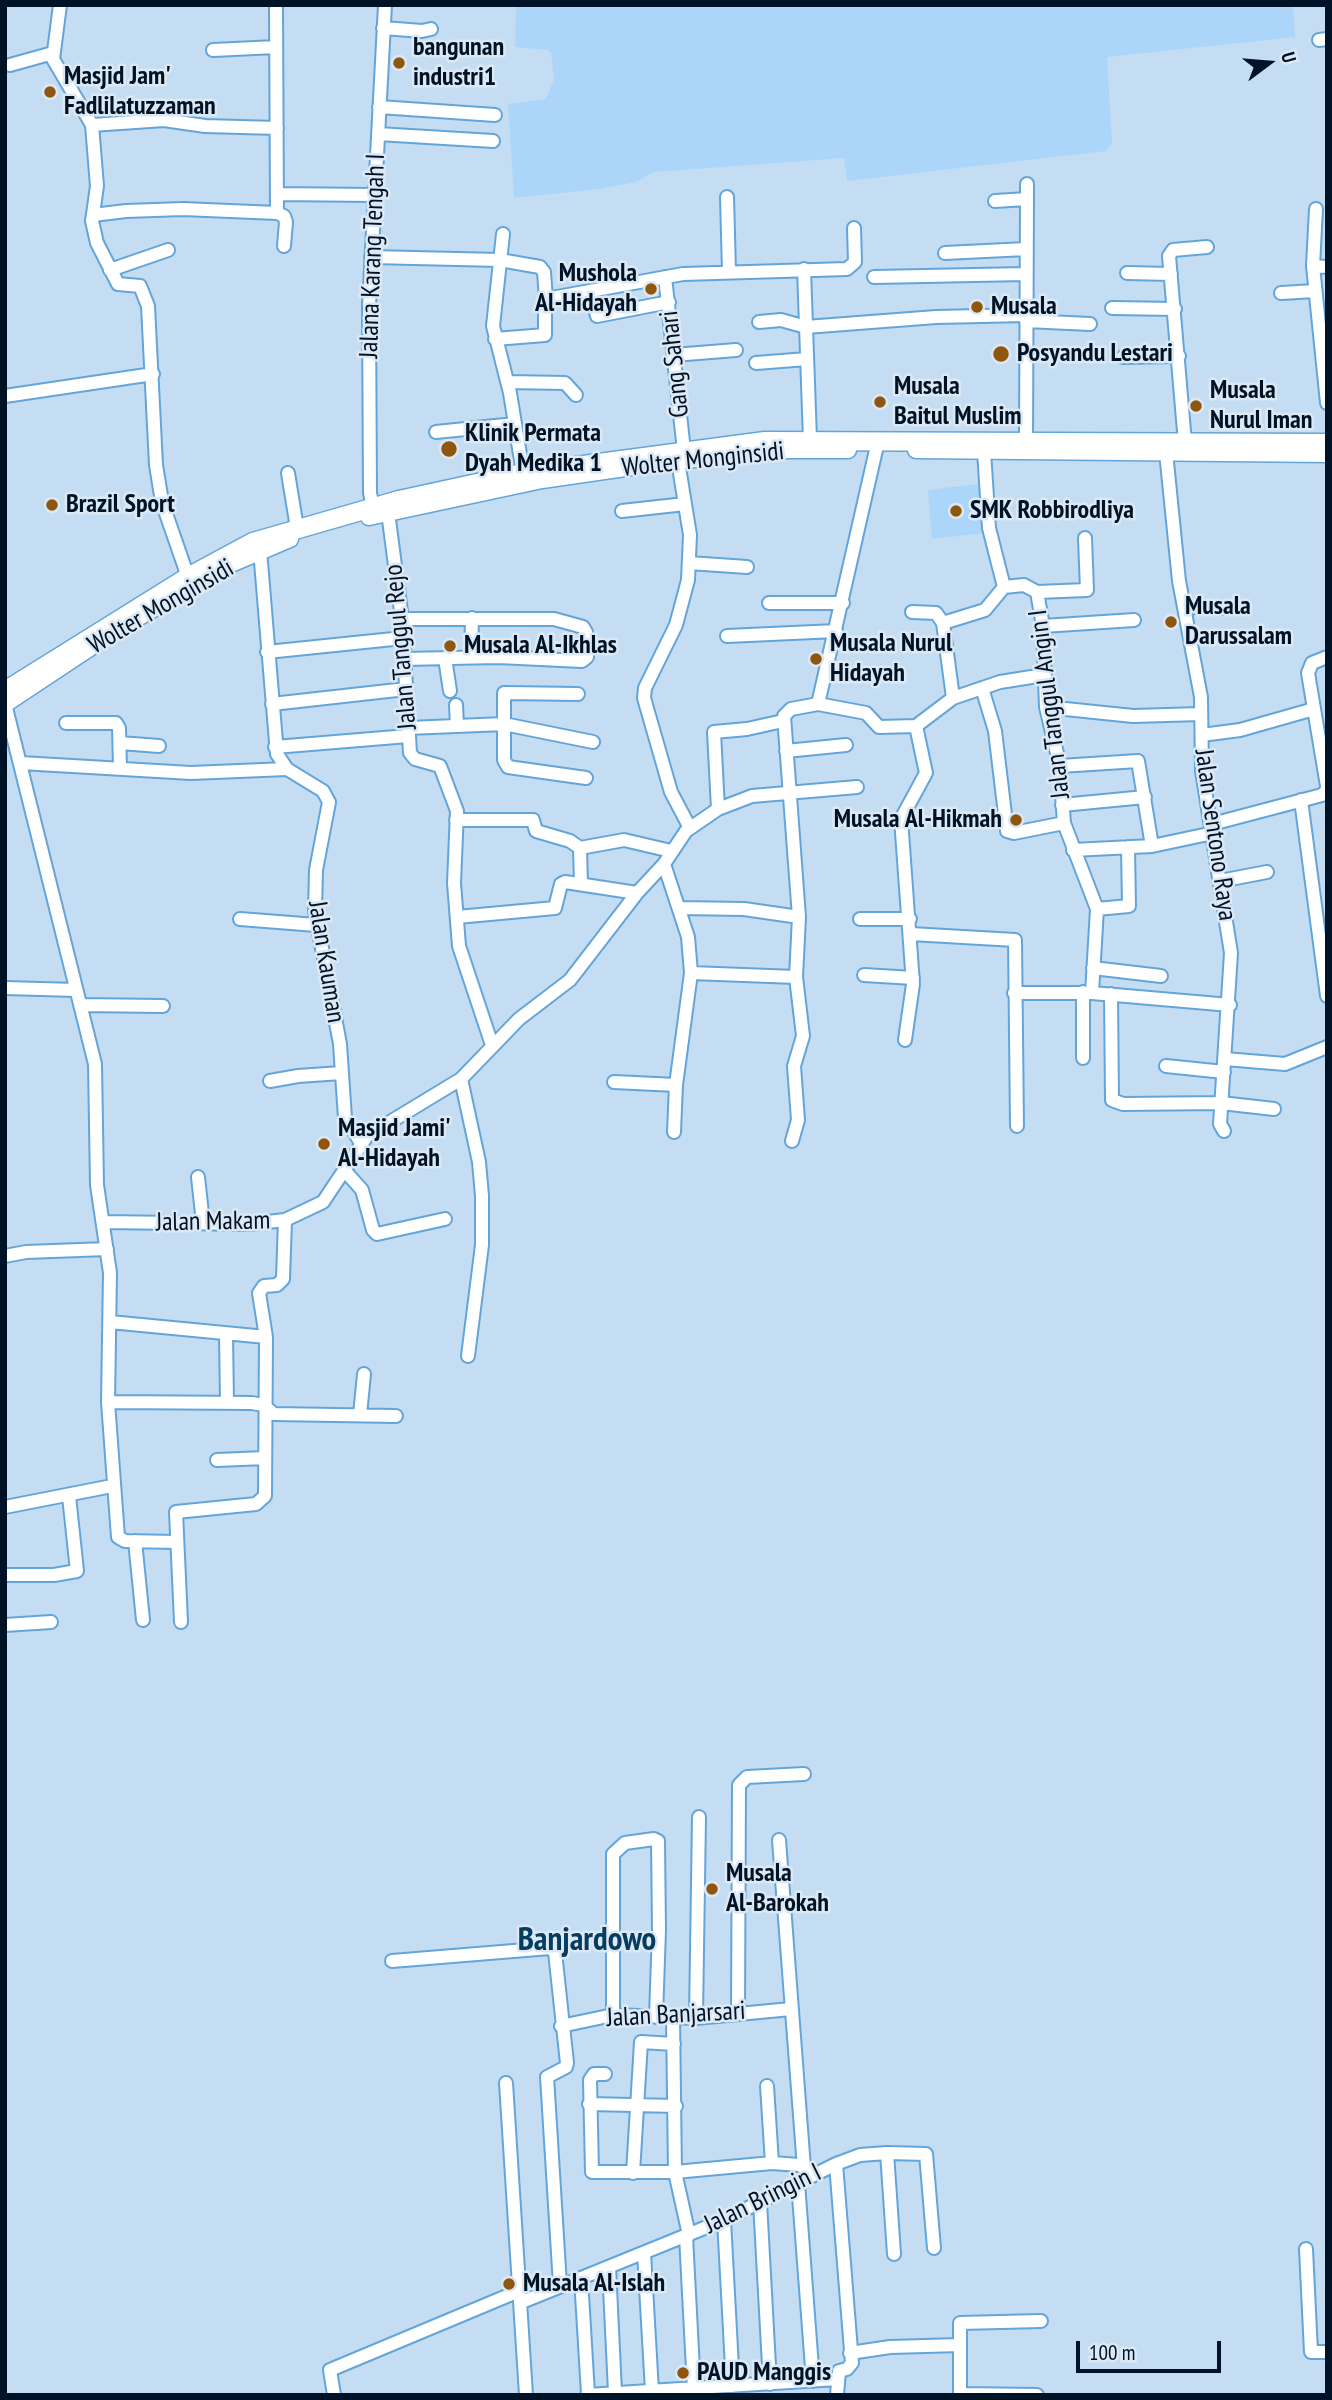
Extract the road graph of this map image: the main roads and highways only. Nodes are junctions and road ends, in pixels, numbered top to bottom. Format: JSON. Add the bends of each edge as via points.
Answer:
{"nodes":[{"id":1,"x":1327,"y":443,"type":"edge"},
{"id":2,"x":1193,"y":446,"type":"junction"},
{"id":3,"x":1327,"y":454,"type":"edge"},
{"id":4,"x":681,"y":456,"type":"junction"},
{"id":5,"x":380,"y":510,"type":"junction"},
{"id":6,"x":5,"y":691,"type":"edge"},
{"id":7,"x":5,"y":704,"type":"edge"}],
"edges":[{"from":1,"to":2,"type":"main road","name":"Wolter Monginsidi"},
{"from":2,"to":3,"type":"main road","name":"Wolter Monginsidi"},
{"from":2,"to":4,"type":"main road","name":"Wolter Monginsidi","via":[[1166,452],[788,450]]},
{"from":2,"to":4,"type":"main road","name":"Wolter Monginsidi","via":[[810,440],[765,441]]},
{"from":4,"to":5,"type":"main road","name":"Wolter Monginsidi"},
{"from":4,"to":5,"type":"main road","name":"Wolter Monginsidi","via":[[523,473]]},
{"from":5,"to":6,"type":"main road","name":"Wolter Monginsidi","via":[[253,542]]},
{"from":5,"to":7,"type":"main road","name":"Wolter Monginsidi","via":[[260,550],[110,634]]}]}
